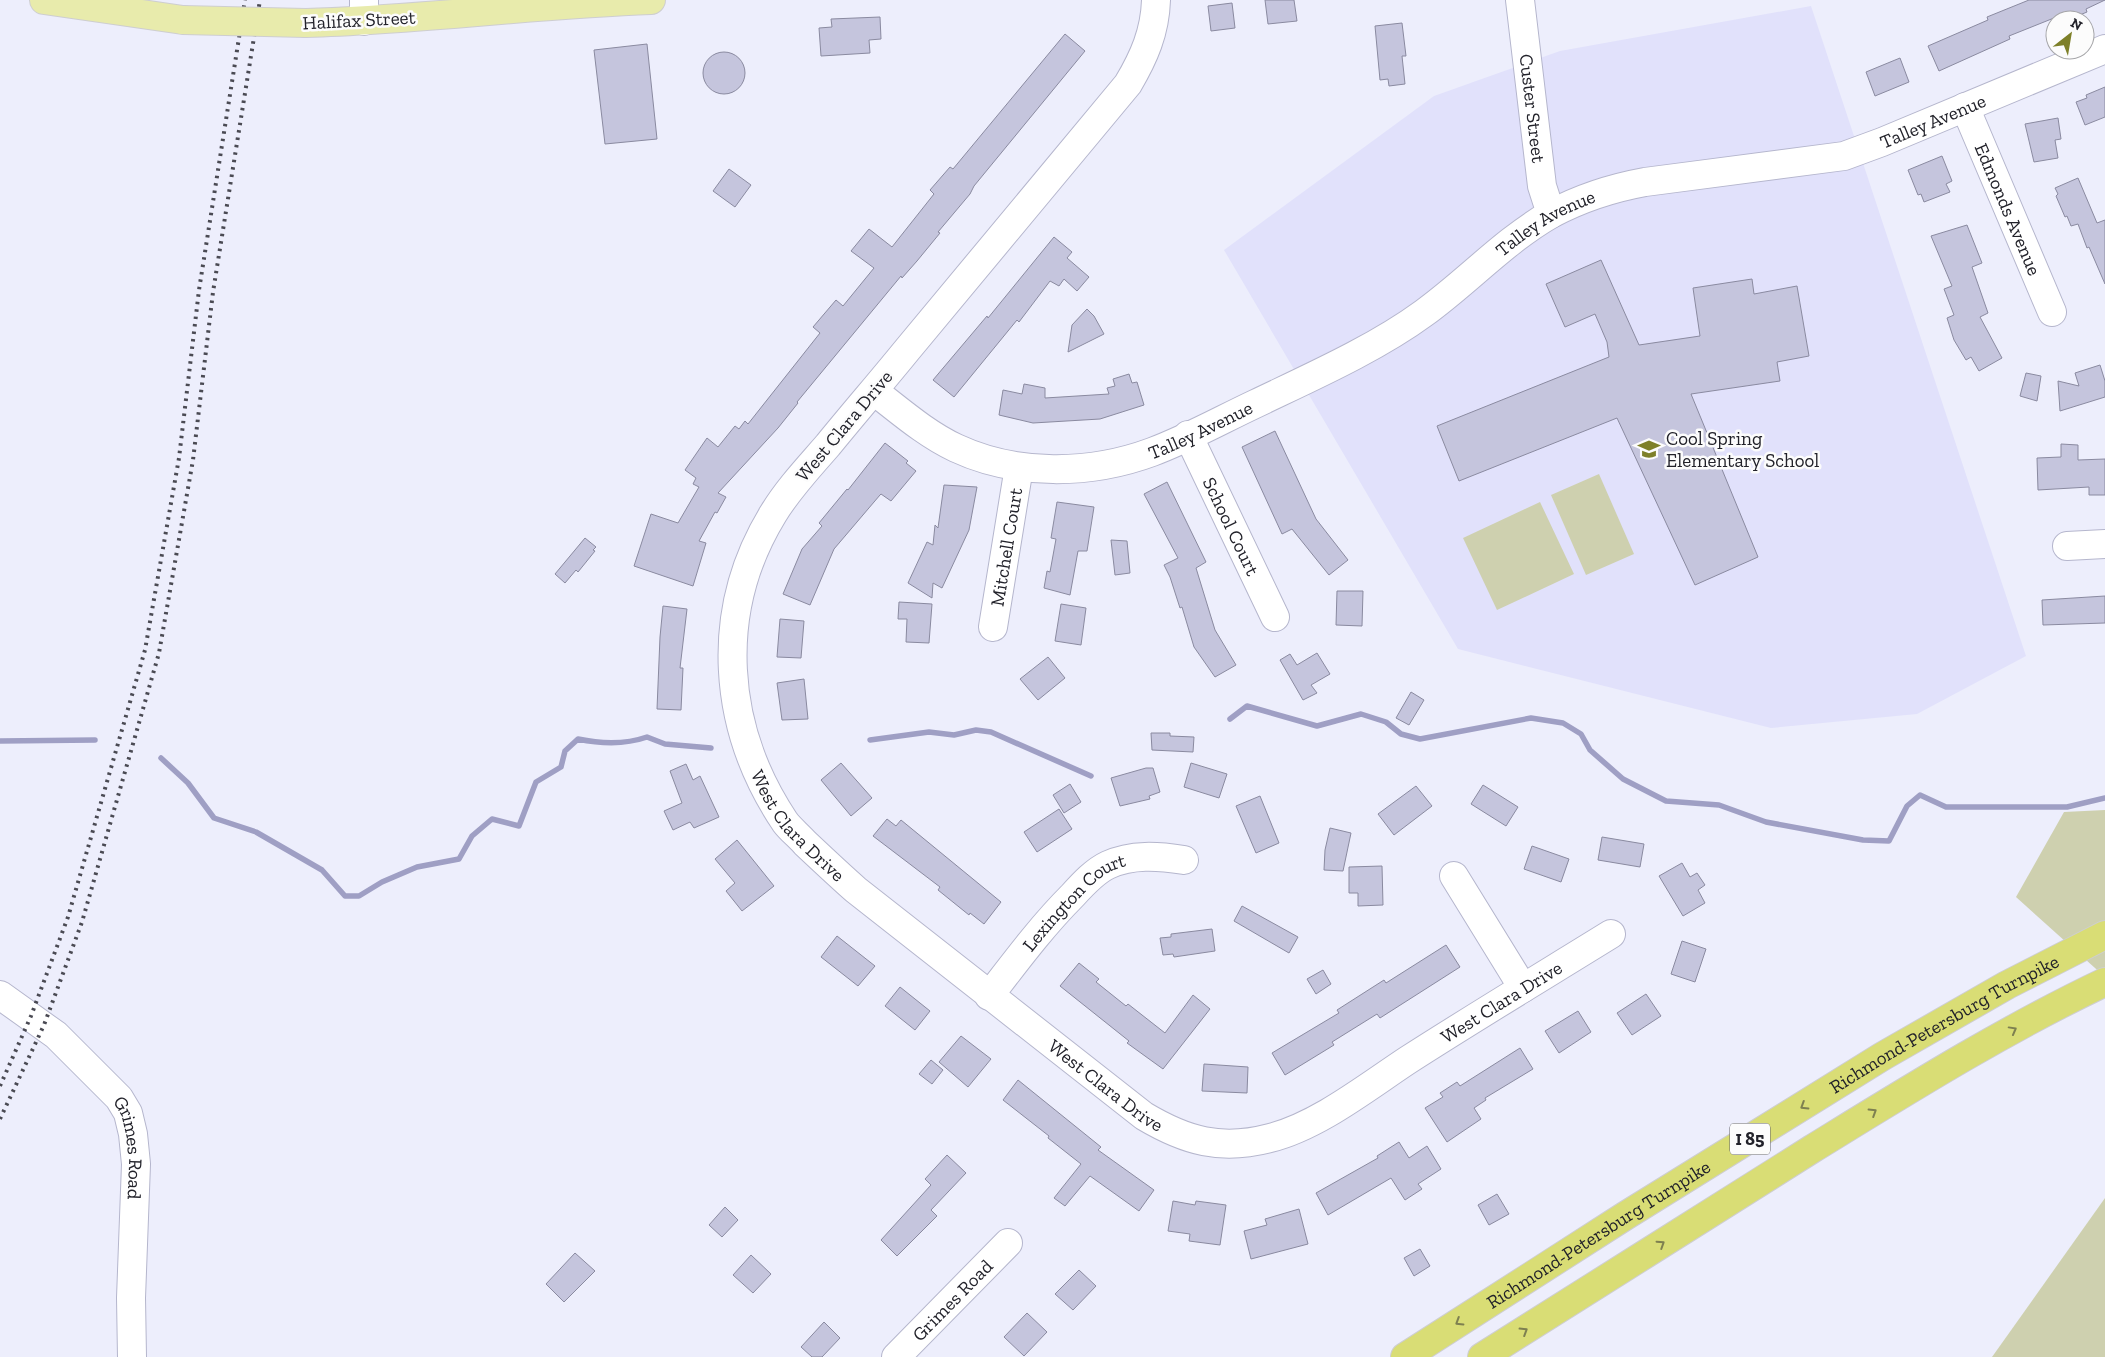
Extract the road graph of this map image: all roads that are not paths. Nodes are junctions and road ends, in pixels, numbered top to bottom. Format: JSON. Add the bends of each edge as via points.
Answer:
{"nodes":[{"id":1,"x":44,"y":0,"type":"edge"},
{"id":2,"x":651,"y":0,"type":"edge"},
{"id":3,"x":1156,"y":0,"type":"edge"},
{"id":4,"x":1520,"y":0,"type":"edge"},
{"id":5,"x":364,"y":11,"type":"edge"},
{"id":6,"x":2105,"y":49,"type":"edge"},
{"id":7,"x":1965,"y":107,"type":"junction"},
{"id":8,"x":1551,"y":214,"type":"junction"},
{"id":9,"x":2052,"y":312,"type":"dead end"},
{"id":10,"x":874,"y":391,"type":"junction"},
{"id":11,"x":1188,"y":435,"type":"junction"},
{"id":12,"x":1020,"y":467,"type":"junction"},
{"id":13,"x":2105,"y":544,"type":"edge"},
{"id":14,"x":2067,"y":546,"type":"dead end"},
{"id":15,"x":1275,"y":618,"type":"dead end"},
{"id":16,"x":993,"y":627,"type":"dead end"},
{"id":17,"x":1184,"y":860,"type":"dead end"},
{"id":18,"x":1454,"y":876,"type":"dead end"},
{"id":19,"x":1611,"y":934,"type":"dead end"},
{"id":20,"x":2105,"y":935,"type":"edge"},
{"id":21,"x":2105,"y":982,"type":"edge"},
{"id":22,"x":1523,"y":988,"type":"junction"},
{"id":23,"x":0,"y":995,"type":"edge"},
{"id":24,"x":989,"y":996,"type":"junction"},
{"id":25,"x":1008,"y":1243,"type":"dead end"},
{"id":26,"x":132,"y":1357,"type":"edge"},
{"id":27,"x":896,"y":1357,"type":"edge"},
{"id":28,"x":1405,"y":1357,"type":"edge"},
{"id":29,"x":1482,"y":1357,"type":"edge"}],
"edges":[{"from":1,"to":5,"type":"main road","name":"Halifax Street","bridge":true,"via":[[183,20],[306,23]]},
{"from":2,"to":5,"type":"main road","name":"Halifax Street"},
{"from":3,"to":10,"type":"street","name":"West Clara Drive","via":[[1151,38],[1128,84]]},
{"from":4,"to":8,"type":"street","name":"Custer Street","via":[[1542,186]]},
{"from":6,"to":7,"type":"street","name":"Talley Avenue"},
{"from":7,"to":8,"type":"street","name":"Talley Avenue","via":[[1844,156],[1618,187],[1586,197]]},
{"from":7,"to":9,"type":"street","name":"Edmonds Avenue"},
{"from":8,"to":11,"type":"street","name":"Talley Avenue","via":[[1489,260],[1448,296],[1384,339]]},
{"from":10,"to":12,"type":"street","via":[[925,430],[956,448]]},
{"from":10,"to":24,"type":"street","name":"West Clara Drive","via":[[791,488],[772,514],[754,549],[735,613],[732,644],[733,682],[739,719],[766,788],[786,824],[856,890]]},
{"from":11,"to":12,"type":"street","name":"Talley Avenue","via":[[1121,461],[1082,468]]},
{"from":11,"to":15,"type":"street","name":"School Court"},
{"from":12,"to":16,"type":"street","name":"Mitchell Court"},
{"from":13,"to":14,"type":"street"},
{"from":17,"to":24,"type":"street","name":"Lexington Court","via":[[1161,856],[1137,857],[1106,866],[1052,916]]},
{"from":18,"to":22,"type":"street"},
{"from":19,"to":22,"type":"street","name":"West Clara Drive"},
{"from":20,"to":28,"type":"highway","name":"Richmond-Petersburg Turnpike","number":"I 85","one_way":true,"via":[[2007,985],[1883,1056]]},
{"from":29,"to":21,"type":"highway","name":"Richmond-Petersburg Turnpike","number":"I 85","one_way":true,"via":[[1892,1100],[1979,1048]]},
{"from":22,"to":24,"type":"street","name":"West Clara Drive","via":[[1328,1112],[1279,1135],[1244,1143],[1212,1143],[1186,1138],[1164,1128]]},
{"from":23,"to":26,"type":"street","name":"Grimes Road","via":[[56,1035],[119,1098],[128,1113],[136,1164]]},
{"from":25,"to":27,"type":"street","name":"Grimes Road"}]}
